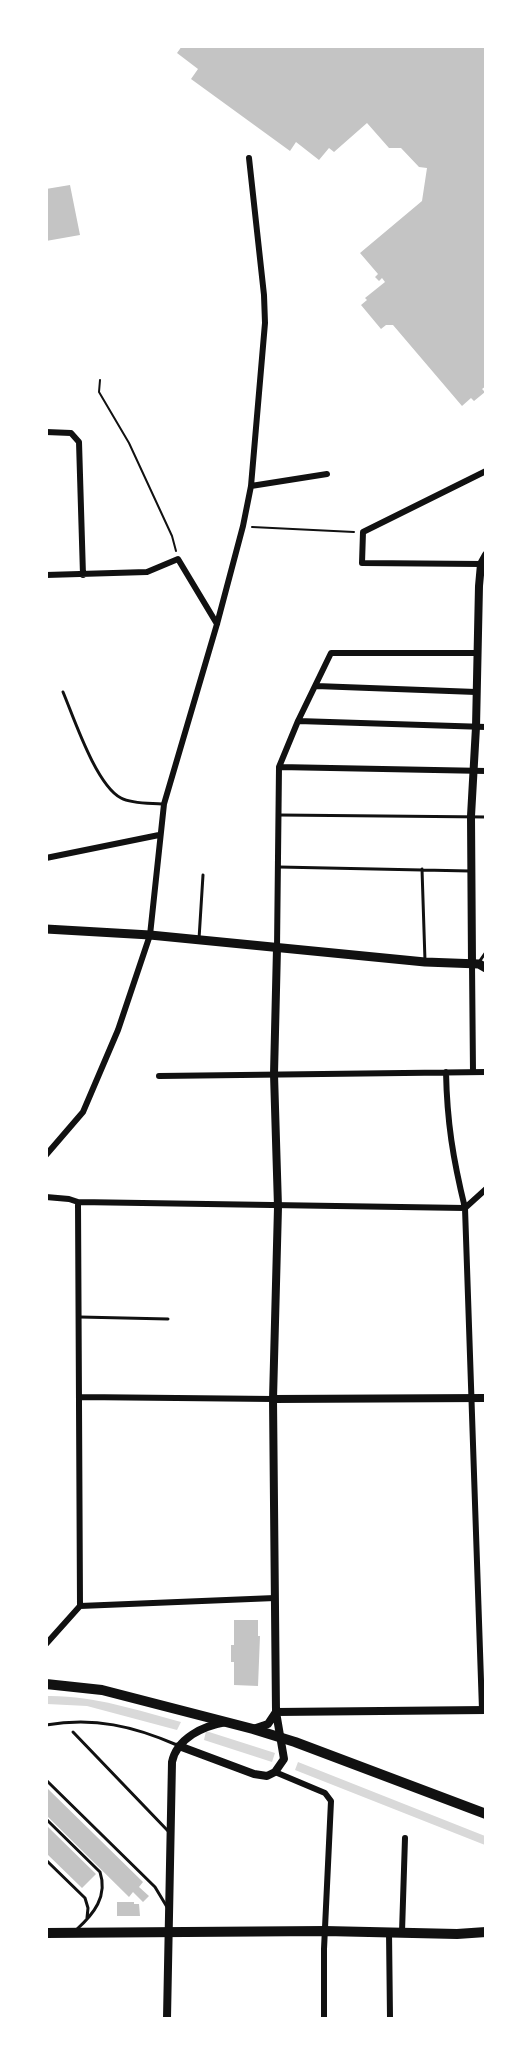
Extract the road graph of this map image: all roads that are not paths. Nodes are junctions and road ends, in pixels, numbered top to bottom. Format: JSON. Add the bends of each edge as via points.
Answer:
{"nodes":[{"id":1,"x":249,"y":158,"type":"dead end"},
{"id":2,"x":46,"y":432,"type":"edge"},
{"id":3,"x":486,"y":471,"type":"edge"},
{"id":4,"x":327,"y":474,"type":"dead end"},
{"id":5,"x":251,"y":486,"type":"junction"},
{"id":6,"x":486,"y":555,"type":"edge"},
{"id":7,"x":482,"y":564,"type":"junction"},
{"id":8,"x":46,"y":575,"type":"edge"},
{"id":9,"x":83,"y":575,"type":"junction"},
{"id":10,"x":217,"y":624,"type":"junction"},
{"id":11,"x":477,"y":653,"type":"junction"},
{"id":12,"x":316,"y":686,"type":"junction"},
{"id":13,"x":63,"y":692,"type":"dead end"},
{"id":14,"x":476,"y":692,"type":"junction"},
{"id":15,"x":298,"y":721,"type":"junction"},
{"id":16,"x":476,"y":727,"type":"junction"},
{"id":17,"x":486,"y":727,"type":"edge"},
{"id":18,"x":279,"y":767,"type":"junction"},
{"id":19,"x":474,"y":771,"type":"junction"},
{"id":20,"x":486,"y":771,"type":"edge"},
{"id":21,"x":164,"y":804,"type":"junction"},
{"id":22,"x":279,"y":815,"type":"junction"},
{"id":23,"x":471,"y":816,"type":"junction"},
{"id":24,"x":486,"y":817,"type":"edge"},
{"id":25,"x":159,"y":834,"type":"junction"},
{"id":26,"x":46,"y":858,"type":"edge"},
{"id":27,"x":277,"y":867,"type":"junction"},
{"id":28,"x":422,"y":869,"type":"junction"},
{"id":29,"x":472,"y":871,"type":"junction"},
{"id":30,"x":203,"y":875,"type":"dead end"},
{"id":31,"x":46,"y":929,"type":"edge"},
{"id":32,"x":150,"y":935,"type":"junction"},
{"id":33,"x":199,"y":939,"type":"junction"},
{"id":34,"x":277,"y":948,"type":"junction"},
{"id":35,"x":486,"y":952,"type":"edge"},
{"id":36,"x":425,"y":962,"type":"junction"},
{"id":37,"x":479,"y":965,"type":"edge"},
{"id":38,"x":447,"y":1072,"type":"junction"},
{"id":39,"x":474,"y":1072,"type":"junction"},
{"id":40,"x":486,"y":1072,"type":"edge"},
{"id":41,"x":274,"y":1074,"type":"junction"},
{"id":42,"x":159,"y":1076,"type":"dead end"},
{"id":43,"x":46,"y":1155,"type":"edge"},
{"id":44,"x":486,"y":1189,"type":"edge"},
{"id":45,"x":46,"y":1197,"type":"edge"},
{"id":46,"x":78,"y":1202,"type":"junction"},
{"id":47,"x":278,"y":1207,"type":"junction"},
{"id":48,"x":465,"y":1208,"type":"junction"},
{"id":49,"x":78,"y":1317,"type":"junction"},
{"id":50,"x":168,"y":1319,"type":"dead end"},
{"id":51,"x":80,"y":1396,"type":"junction"},
{"id":52,"x":472,"y":1398,"type":"junction"},
{"id":53,"x":486,"y":1398,"type":"edge"},
{"id":54,"x":273,"y":1399,"type":"junction"},
{"id":55,"x":275,"y":1598,"type":"junction"},
{"id":56,"x":80,"y":1606,"type":"junction"},
{"id":57,"x":46,"y":1644,"type":"edge"},
{"id":58,"x":46,"y":1684,"type":"edge"},
{"id":59,"x":484,"y":1710,"type":"edge"},
{"id":60,"x":276,"y":1712,"type":"junction"},
{"id":61,"x":226,"y":1722,"type":"junction"},
{"id":62,"x":46,"y":1725,"type":"edge"},
{"id":63,"x":253,"y":1729,"type":"junction"},
{"id":64,"x":73,"y":1732,"type":"dead end"},
{"id":65,"x":282,"y":1737,"type":"junction"},
{"id":66,"x":179,"y":1746,"type":"junction"},
{"id":67,"x":276,"y":1772,"type":"junction"},
{"id":68,"x":46,"y":1780,"type":"edge"},
{"id":69,"x":486,"y":1814,"type":"edge"},
{"id":70,"x":46,"y":1819,"type":"edge"},
{"id":71,"x":170,"y":1834,"type":"junction"},
{"id":72,"x":405,"y":1838,"type":"dead end"},
{"id":73,"x":46,"y":1860,"type":"edge"},
{"id":74,"x":168,"y":1910,"type":"junction"},
{"id":75,"x":87,"y":1920,"type":"junction"},
{"id":76,"x":325,"y":1931,"type":"junction"},
{"id":77,"x":168,"y":1932,"type":"junction"},
{"id":78,"x":388,"y":1932,"type":"junction"},
{"id":79,"x":402,"y":1932,"type":"junction"},
{"id":80,"x":486,"y":1932,"type":"edge"},
{"id":81,"x":46,"y":1933,"type":"edge"},
{"id":82,"x":73,"y":1933,"type":"junction"},
{"id":83,"x":167,"y":2019,"type":"edge"},
{"id":84,"x":324,"y":2019,"type":"edge"},
{"id":85,"x":390,"y":2019,"type":"edge"}],
"edges":[{"from":1,"to":5,"type":"street","via":[[265,323]]},
{"from":2,"to":9,"type":"street","via":[[71,433],[79,442]]},
{"from":3,"to":7,"type":"street","via":[[363,532],[362,563]]},
{"from":4,"to":5,"type":"street"},
{"from":5,"to":10,"type":"street"},
{"from":6,"to":7,"type":"street"},
{"from":7,"to":11,"type":"street"},
{"from":8,"to":9,"type":"street"},
{"from":9,"to":10,"type":"street","via":[[147,572],[178,559]]},
{"from":10,"to":21,"type":"street"},
{"from":11,"to":12,"type":"street","via":[[331,653]]},
{"from":11,"to":14,"type":"street"},
{"from":12,"to":14,"type":"street"},
{"from":12,"to":15,"type":"street"},
{"from":13,"to":21,"type":"lane","via":[[107,786],[121,798]]},
{"from":14,"to":16,"type":"street"},
{"from":15,"to":16,"type":"street"},
{"from":15,"to":18,"type":"street"},
{"from":16,"to":17,"type":"street"},
{"from":16,"to":19,"type":"street"},
{"from":18,"to":19,"type":"street"},
{"from":18,"to":22,"type":"street"},
{"from":19,"to":20,"type":"street"},
{"from":19,"to":23,"type":"street"},
{"from":21,"to":25,"type":"street"},
{"from":22,"to":23,"type":"lane"},
{"from":22,"to":27,"type":"street"},
{"from":23,"to":24,"type":"lane"},
{"from":23,"to":29,"type":"street"},
{"from":25,"to":26,"type":"street"},
{"from":25,"to":32,"type":"street"},
{"from":27,"to":28,"type":"lane"},
{"from":27,"to":34,"type":"street"},
{"from":28,"to":29,"type":"lane"},
{"from":28,"to":36,"type":"lane"},
{"from":29,"to":37,"type":"street"},
{"from":30,"to":33,"type":"lane"},
{"from":31,"to":32,"type":"main road"},
{"from":32,"to":33,"type":"main road"},
{"from":32,"to":43,"type":"street","via":[[118,1030],[83,1112]]},
{"from":33,"to":34,"type":"main road"},
{"from":34,"to":36,"type":"main road"},
{"from":34,"to":41,"type":"street"},
{"from":35,"to":37,"type":"lane"},
{"from":36,"to":37,"type":"main road"},
{"from":37,"to":39,"type":"street"},
{"from":38,"to":39,"type":"street"},
{"from":38,"to":41,"type":"street"},
{"from":38,"to":48,"type":"street","via":[[450,1141]]},
{"from":39,"to":40,"type":"street"},
{"from":41,"to":42,"type":"street"},
{"from":41,"to":47,"type":"street"},
{"from":44,"to":48,"type":"street"},
{"from":45,"to":46,"type":"street"},
{"from":46,"to":47,"type":"street"},
{"from":46,"to":49,"type":"street"},
{"from":47,"to":48,"type":"street"},
{"from":47,"to":54,"type":"street"},
{"from":48,"to":52,"type":"street"},
{"from":49,"to":50,"type":"lane"},
{"from":49,"to":51,"type":"street"},
{"from":51,"to":54,"type":"street"},
{"from":51,"to":56,"type":"street"},
{"from":52,"to":53,"type":"street"},
{"from":52,"to":54,"type":"street"},
{"from":52,"to":59,"type":"street"},
{"from":54,"to":55,"type":"street"},
{"from":55,"to":56,"type":"street"},
{"from":55,"to":60,"type":"street"},
{"from":56,"to":57,"type":"street"},
{"from":58,"to":61,"type":"main road","via":[[102,1690]]},
{"from":59,"to":60,"type":"street"},
{"from":60,"to":63,"type":"street","via":[[268,1724]]},
{"from":60,"to":65,"type":"street"},
{"from":61,"to":63,"type":"main road"},
{"from":61,"to":66,"type":"street","via":[[206,1728]]},
{"from":62,"to":66,"type":"lane","via":[[107,1722]]},
{"from":63,"to":65,"type":"main road"},
{"from":64,"to":71,"type":"lane"},
{"from":65,"to":67,"type":"street","via":[[284,1759]]},
{"from":65,"to":69,"type":"main road"},
{"from":66,"to":67,"type":"street","via":[[254,1774],[267,1776]]},
{"from":66,"to":71,"type":"street","via":[[172,1762]]},
{"from":67,"to":76,"type":"street","via":[[325,1793],[331,1801]]},
{"from":68,"to":74,"type":"lane","via":[[155,1887]]},
{"from":70,"to":75,"type":"lane","via":[[100,1872],[103,1892]]},
{"from":71,"to":74,"type":"street"},
{"from":72,"to":79,"type":"street"},
{"from":73,"to":75,"type":"lane","via":[[85,1898]]},
{"from":74,"to":77,"type":"street"},
{"from":75,"to":82,"type":"lane"},
{"from":76,"to":77,"type":"main road"},
{"from":76,"to":78,"type":"main road"},
{"from":76,"to":84,"type":"street"},
{"from":77,"to":82,"type":"main road"},
{"from":77,"to":83,"type":"street"},
{"from":78,"to":79,"type":"main road"},
{"from":78,"to":85,"type":"street"},
{"from":79,"to":80,"type":"main road"},
{"from":81,"to":82,"type":"main road"}]}
